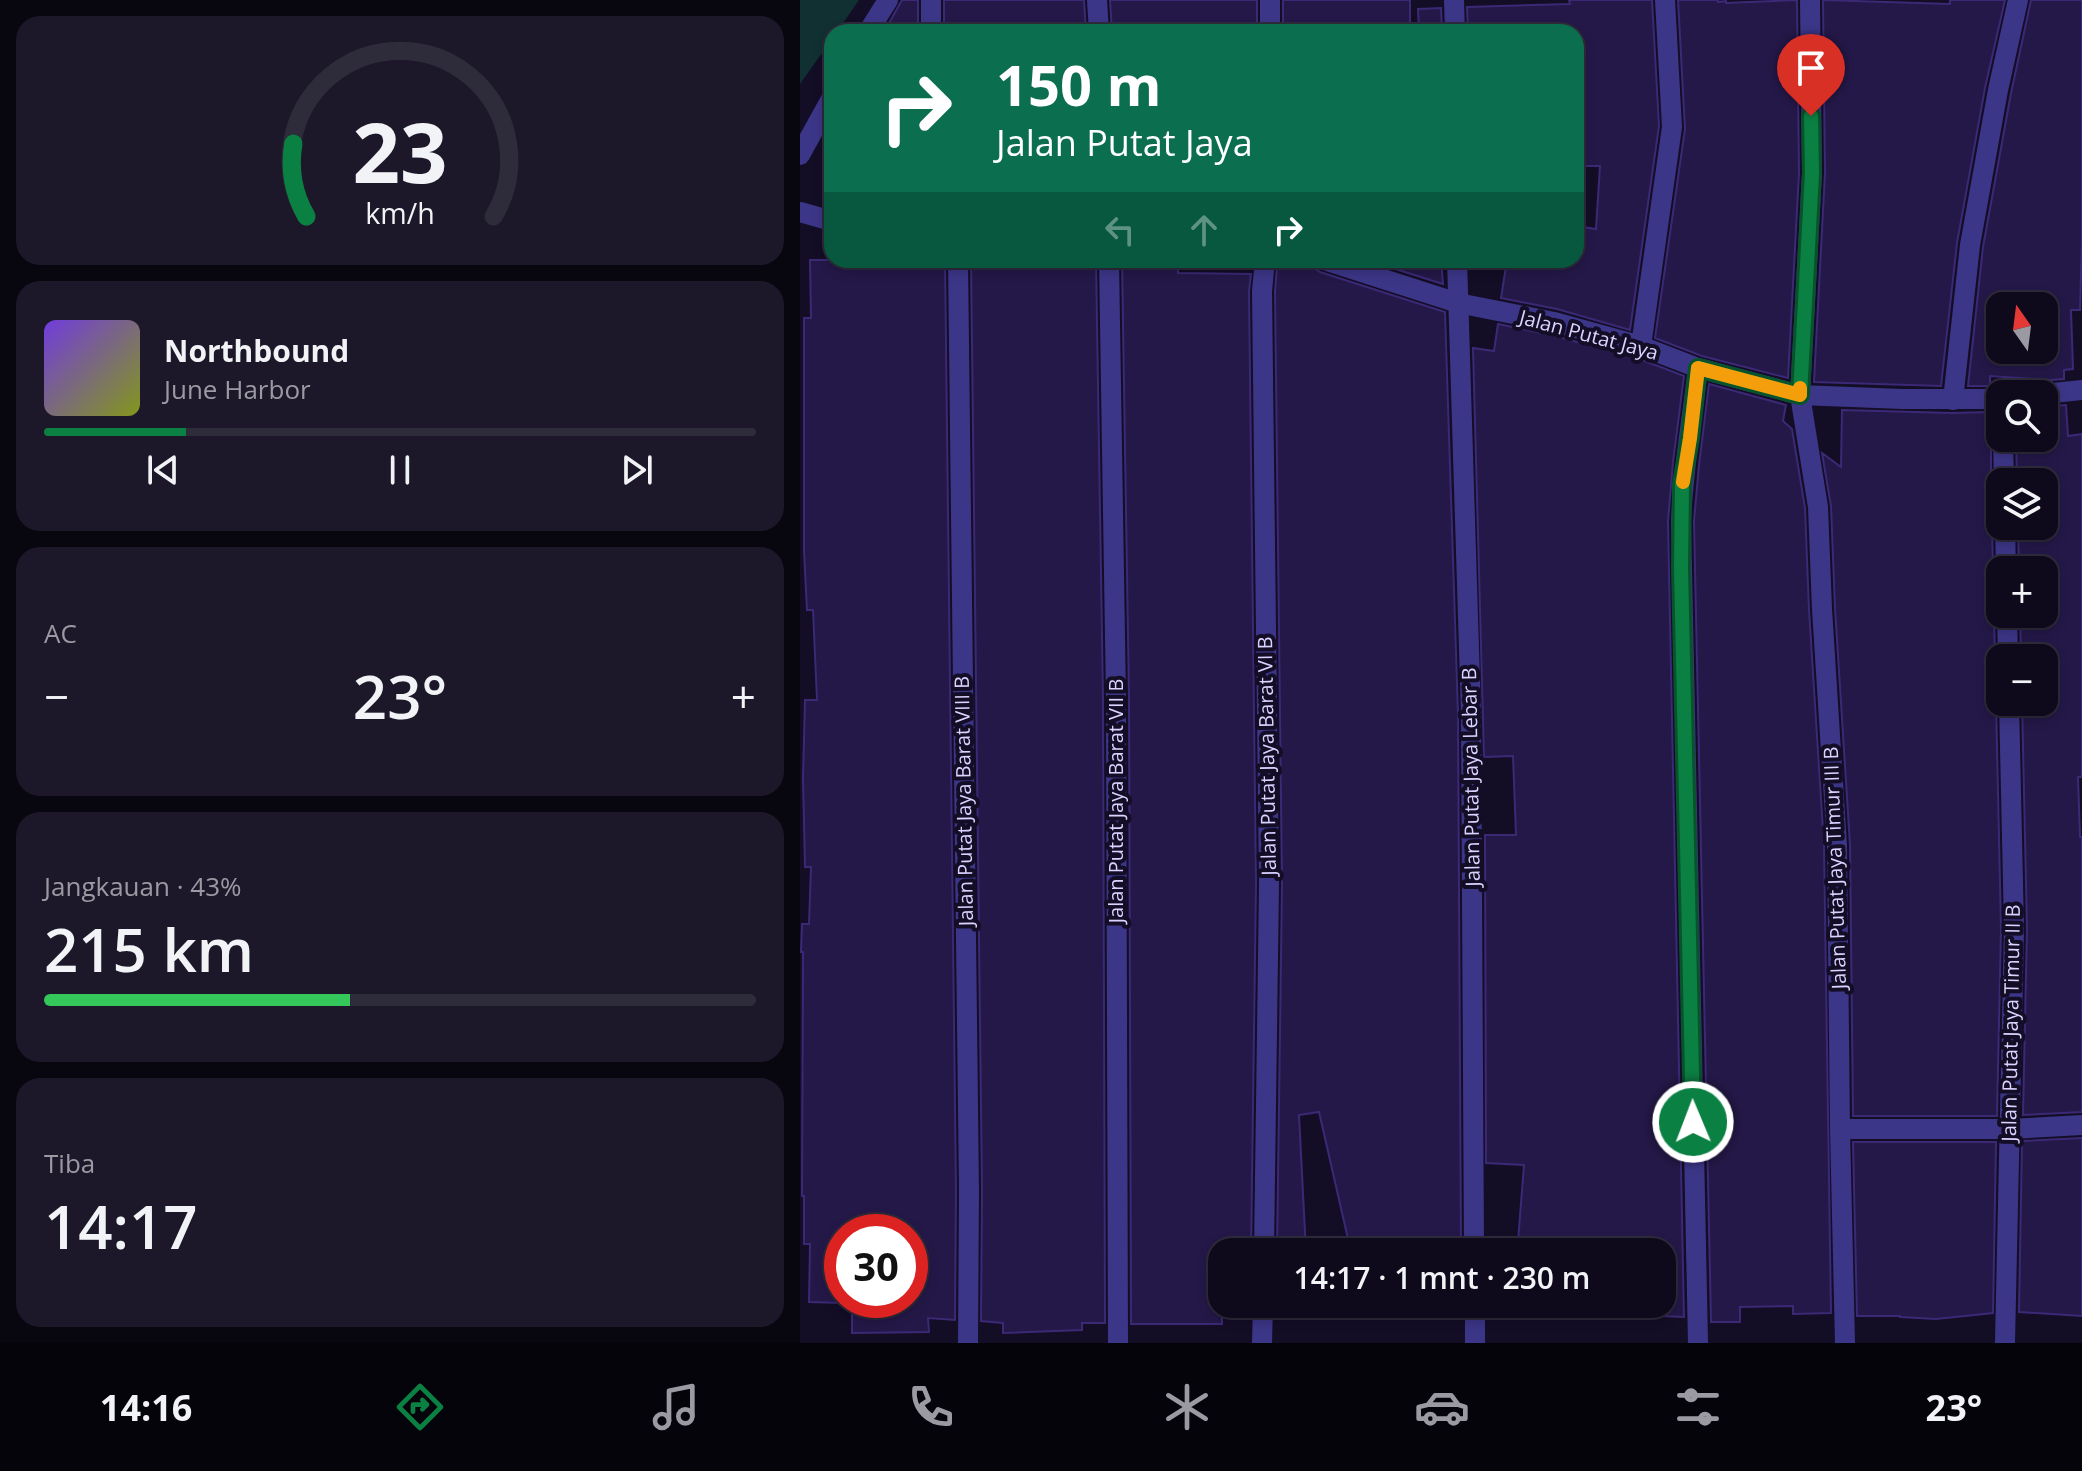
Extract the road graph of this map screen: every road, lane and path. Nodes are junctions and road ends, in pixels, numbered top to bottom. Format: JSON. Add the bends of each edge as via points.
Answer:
{"nodes":[{"id":1,"x":888,"y":0,"type":"edge"},
{"id":2,"x":931,"y":0,"type":"edge"},
{"id":3,"x":1097,"y":0,"type":"edge"},
{"id":4,"x":1270,"y":0,"type":"edge"},
{"id":5,"x":1454,"y":0,"type":"edge"},
{"id":6,"x":1665,"y":0,"type":"edge"},
{"id":7,"x":1810,"y":0,"type":"edge"},
{"id":8,"x":2018,"y":0,"type":"edge"},
{"id":9,"x":873,"y":24,"type":"edge"},
{"id":10,"x":931,"y":24,"type":"edge"},
{"id":11,"x":1098,"y":24,"type":"edge"},
{"id":12,"x":1270,"y":24,"type":"edge"},
{"id":13,"x":1455,"y":24,"type":"edge"},
{"id":14,"x":824,"y":112,"type":"edge"},
{"id":15,"x":800,"y":155,"type":"edge"},
{"id":16,"x":800,"y":212,"type":"edge"},
{"id":17,"x":824,"y":219,"type":"edge"},
{"id":18,"x":958,"y":268,"type":"edge"},
{"id":19,"x":1109,"y":268,"type":"edge"},
{"id":20,"x":1264,"y":268,"type":"edge"},
{"id":21,"x":1349,"y":268,"type":"edge"},
{"id":22,"x":1457,"y":268,"type":"edge"},
{"id":23,"x":1458,"y":303,"type":"junction"},
{"id":24,"x":1641,"y":346,"type":"junction"},
{"id":25,"x":1698,"y":368,"type":"junction"},
{"id":26,"x":2082,"y":390,"type":"edge"},
{"id":27,"x":2058,"y":393,"type":"edge"},
{"id":28,"x":1800,"y":395,"type":"junction"},
{"id":29,"x":1986,"y":399,"type":"edge"},
{"id":30,"x":1953,"y":400,"type":"junction"},
{"id":31,"x":2009,"y":716,"type":"edge"},
{"id":32,"x":2082,"y":1125,"type":"edge"},
{"id":33,"x":1840,"y":1129,"type":"junction"},
{"id":34,"x":2010,"y":1129,"type":"junction"},
{"id":35,"x":1264,"y":1238,"type":"edge"},
{"id":36,"x":1474,"y":1238,"type":"edge"},
{"id":37,"x":1263,"y":1318,"type":"edge"},
{"id":38,"x":1475,"y":1318,"type":"edge"},
{"id":39,"x":968,"y":1343,"type":"edge"},
{"id":40,"x":1118,"y":1343,"type":"edge"},
{"id":41,"x":1262,"y":1343,"type":"edge"},
{"id":42,"x":1475,"y":1343,"type":"edge"},
{"id":43,"x":1698,"y":1343,"type":"edge"},
{"id":44,"x":1845,"y":1343,"type":"edge"},
{"id":45,"x":2005,"y":1343,"type":"edge"}],
"edges":[{"from":1,"to":9,"type":"street"},
{"from":2,"to":10,"type":"street"},
{"from":3,"to":11,"type":"street"},
{"from":4,"to":12,"type":"street"},
{"from":5,"to":13,"type":"street"},
{"from":6,"to":24,"type":"street","via":[[1672,127]]},
{"from":7,"to":28,"type":"street","name":"Jalan Putat Jaya Timur III B","via":[[1812,173]]},
{"from":8,"to":30,"type":"street","via":[[1970,245]]},
{"from":14,"to":15,"type":"street"},
{"from":16,"to":17,"type":"street"},
{"from":18,"to":39,"type":"street","name":"Jalan Putat Jaya Barat VIII B"},
{"from":19,"to":40,"type":"street","name":"Jalan Putat Jaya Barat VII B"},
{"from":20,"to":35,"type":"street","name":"Jalan Putat Jaya Barat VI B","via":[[1269,884]]},
{"from":21,"to":23,"type":"street","name":"Jalan Putat Jaya"},
{"from":22,"to":23,"type":"street","name":"Jalan Putat Jaya Lebar B"},
{"from":23,"to":24,"type":"street","name":"Jalan Putat Jaya"},
{"from":23,"to":36,"type":"street","name":"Jalan Putat Jaya Lebar B","via":[[1471,714]]},
{"from":24,"to":25,"type":"street","name":"Jalan Putat Jaya"},
{"from":25,"to":28,"type":"street","name":"Jalan Putat Jaya"},
{"from":25,"to":43,"type":"street","via":[[1682,484],[1681,568]]},
{"from":26,"to":27,"type":"street"},
{"from":28,"to":30,"type":"street","name":"Jalan Putat Jaya"},
{"from":28,"to":33,"type":"street","name":"Jalan Putat Jaya Timur III B","via":[[1818,507],[1837,830]]},
{"from":29,"to":30,"type":"street","name":"Jalan Putat Jaya"},
{"from":31,"to":34,"type":"street","name":"Jalan Putat Jaya Timur II B","via":[[2014,928]]},
{"from":32,"to":34,"type":"street"},
{"from":33,"to":34,"type":"street"},
{"from":33,"to":44,"type":"street","name":"Jalan Putat Jaya Timur III B"},
{"from":34,"to":45,"type":"street","name":"Jalan Putat Jaya Timur II B"},
{"from":37,"to":41,"type":"street"},
{"from":38,"to":42,"type":"street"}]}
